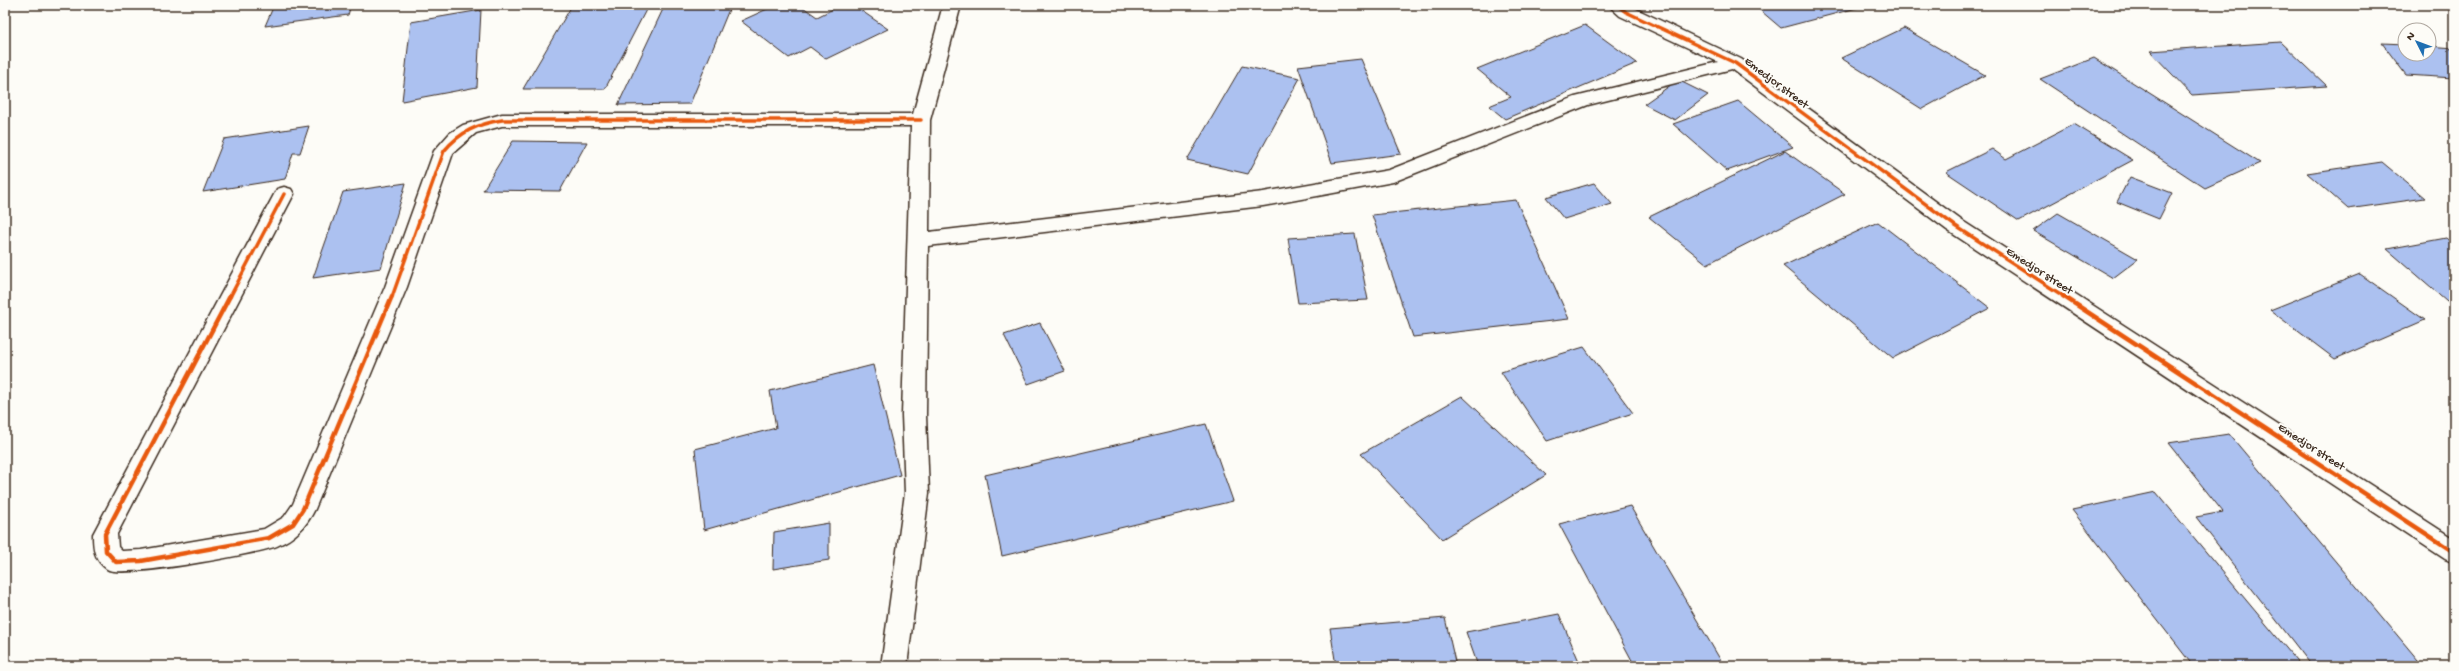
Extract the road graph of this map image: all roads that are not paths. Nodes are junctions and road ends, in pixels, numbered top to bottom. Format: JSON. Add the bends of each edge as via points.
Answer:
{"nodes":[{"id":1,"x":952,"y":5,"type":"edge"},
{"id":2,"x":1617,"y":5,"type":"edge"},
{"id":3,"x":1735,"y":63,"type":"junction"},
{"id":4,"x":921,"y":120,"type":"junction"},
{"id":5,"x":284,"y":194,"type":"dead end"},
{"id":6,"x":918,"y":240,"type":"junction"},
{"id":7,"x":2454,"y":552,"type":"edge"},
{"id":8,"x":894,"y":666,"type":"edge"}],
"edges":[{"from":1,"to":4,"type":"street"},
{"from":2,"to":3,"type":"street","name":"Emedjor street","via":[[1626,12]]},
{"from":3,"to":6,"type":"street","via":[[1582,101],[1393,176],[1263,199]]},
{"from":3,"to":7,"type":"street","name":"Emedjor street","via":[[1954,225]]},
{"from":4,"to":5,"type":"street","via":[[502,120],[477,124],[455,137],[444,151],[396,287],[303,509],[292,524],[270,538],[141,561],[116,562],[106,551],[105,534]]},
{"from":4,"to":6,"type":"street"},
{"from":6,"to":8,"type":"street","via":[[914,415],[917,493]]}]}
